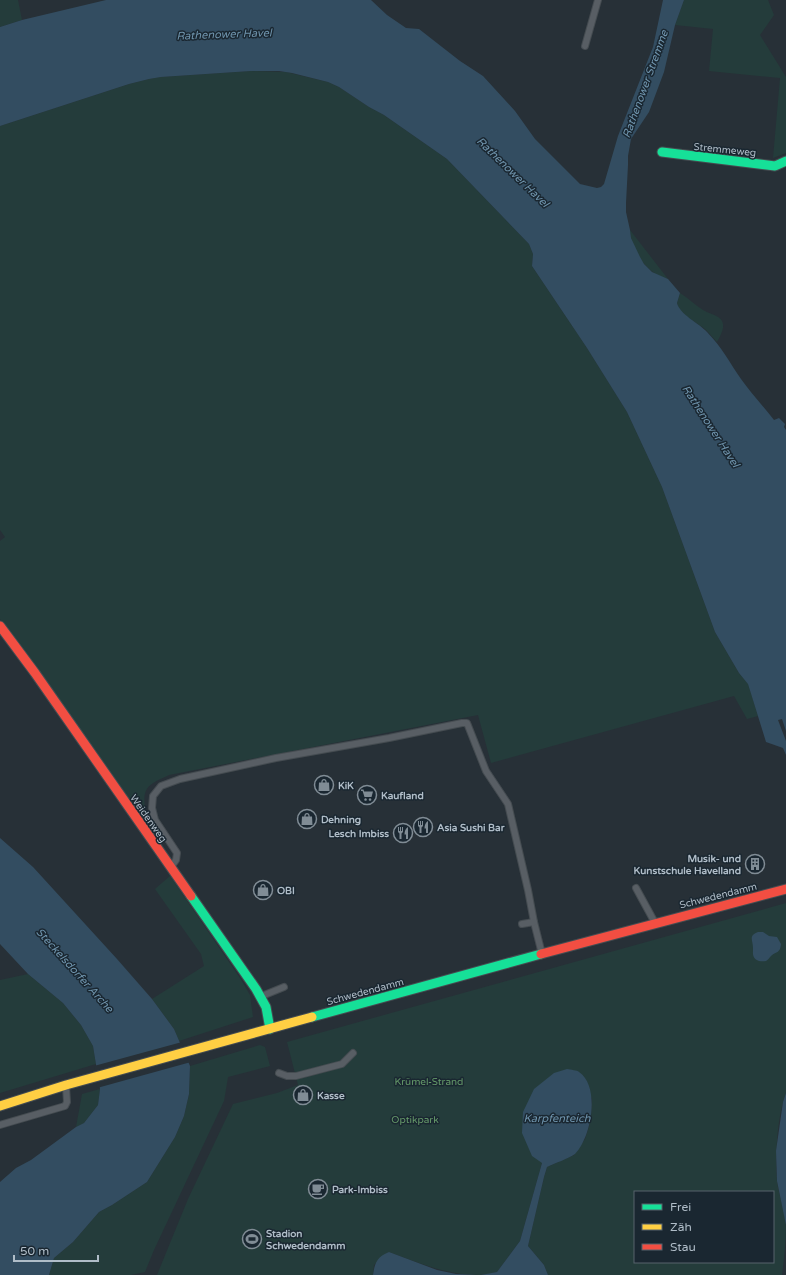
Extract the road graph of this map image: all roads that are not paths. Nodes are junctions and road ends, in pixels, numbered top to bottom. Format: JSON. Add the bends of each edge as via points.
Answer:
{"nodes":[{"id":1,"x":598,"y":0,"type":"edge"},
{"id":2,"x":585,"y":46,"type":"dead end"},
{"id":3,"x":662,"y":152,"type":"dead end"},
{"id":4,"x":786,"y":161,"type":"edge"},
{"id":5,"x":0,"y":626,"type":"edge"},
{"id":6,"x":170,"y":868,"type":"junction"},
{"id":7,"x":636,"y":888,"type":"dead end"},
{"id":8,"x":786,"y":889,"type":"edge"},
{"id":9,"x":534,"y":922,"type":"junction"},
{"id":10,"x":655,"y":923,"type":"junction"},
{"id":11,"x":522,"y":924,"type":"dead end"},
{"id":12,"x":542,"y":954,"type":"junction"},
{"id":13,"x":284,"y":987,"type":"dead end"},
{"id":14,"x":261,"y":997,"type":"junction"},
{"id":15,"x":270,"y":1029,"type":"junction"},
{"id":16,"x":353,"y":1053,"type":"dead end"},
{"id":17,"x":279,"y":1073,"type":"dead end"},
{"id":18,"x":66,"y":1085,"type":"junction"},
{"id":19,"x":0,"y":1106,"type":"edge"},
{"id":20,"x":0,"y":1125,"type":"edge"}],
"edges":[{"from":1,"to":2,"type":"lane"},
{"from":3,"to":4,"type":"main road","name":"Stremmeweg","via":[[775,166]]},
{"from":5,"to":6,"type":"main road","name":"Weidenweg"},
{"from":6,"to":9,"type":"lane","via":[[176,860],[177,853],[155,820],[152,808],[154,796],[166,784],[276,758],[468,723],[486,771],[508,804]]},
{"from":6,"to":14,"type":"main road","name":"Weidenweg"},
{"from":7,"to":10,"type":"lane"},
{"from":8,"to":10,"type":"main road","name":"Schwedendamm"},
{"from":9,"to":11,"type":"lane"},
{"from":9,"to":12,"type":"lane"},
{"from":10,"to":12,"type":"main road","name":"Schwedendamm"},
{"from":12,"to":15,"type":"main road","name":"Schwedendamm"},
{"from":13,"to":14,"type":"lane"},
{"from":14,"to":15,"type":"main road","name":"Weidenweg","via":[[266,1007]]},
{"from":15,"to":18,"type":"main road","name":"Schwedendamm"},
{"from":16,"to":17,"type":"lane","via":[[342,1064],[296,1076]]},
{"from":18,"to":19,"type":"main road","name":"Schwedendamm"},
{"from":18,"to":20,"type":"lane","via":[[68,1102],[64,1106]]}]}
